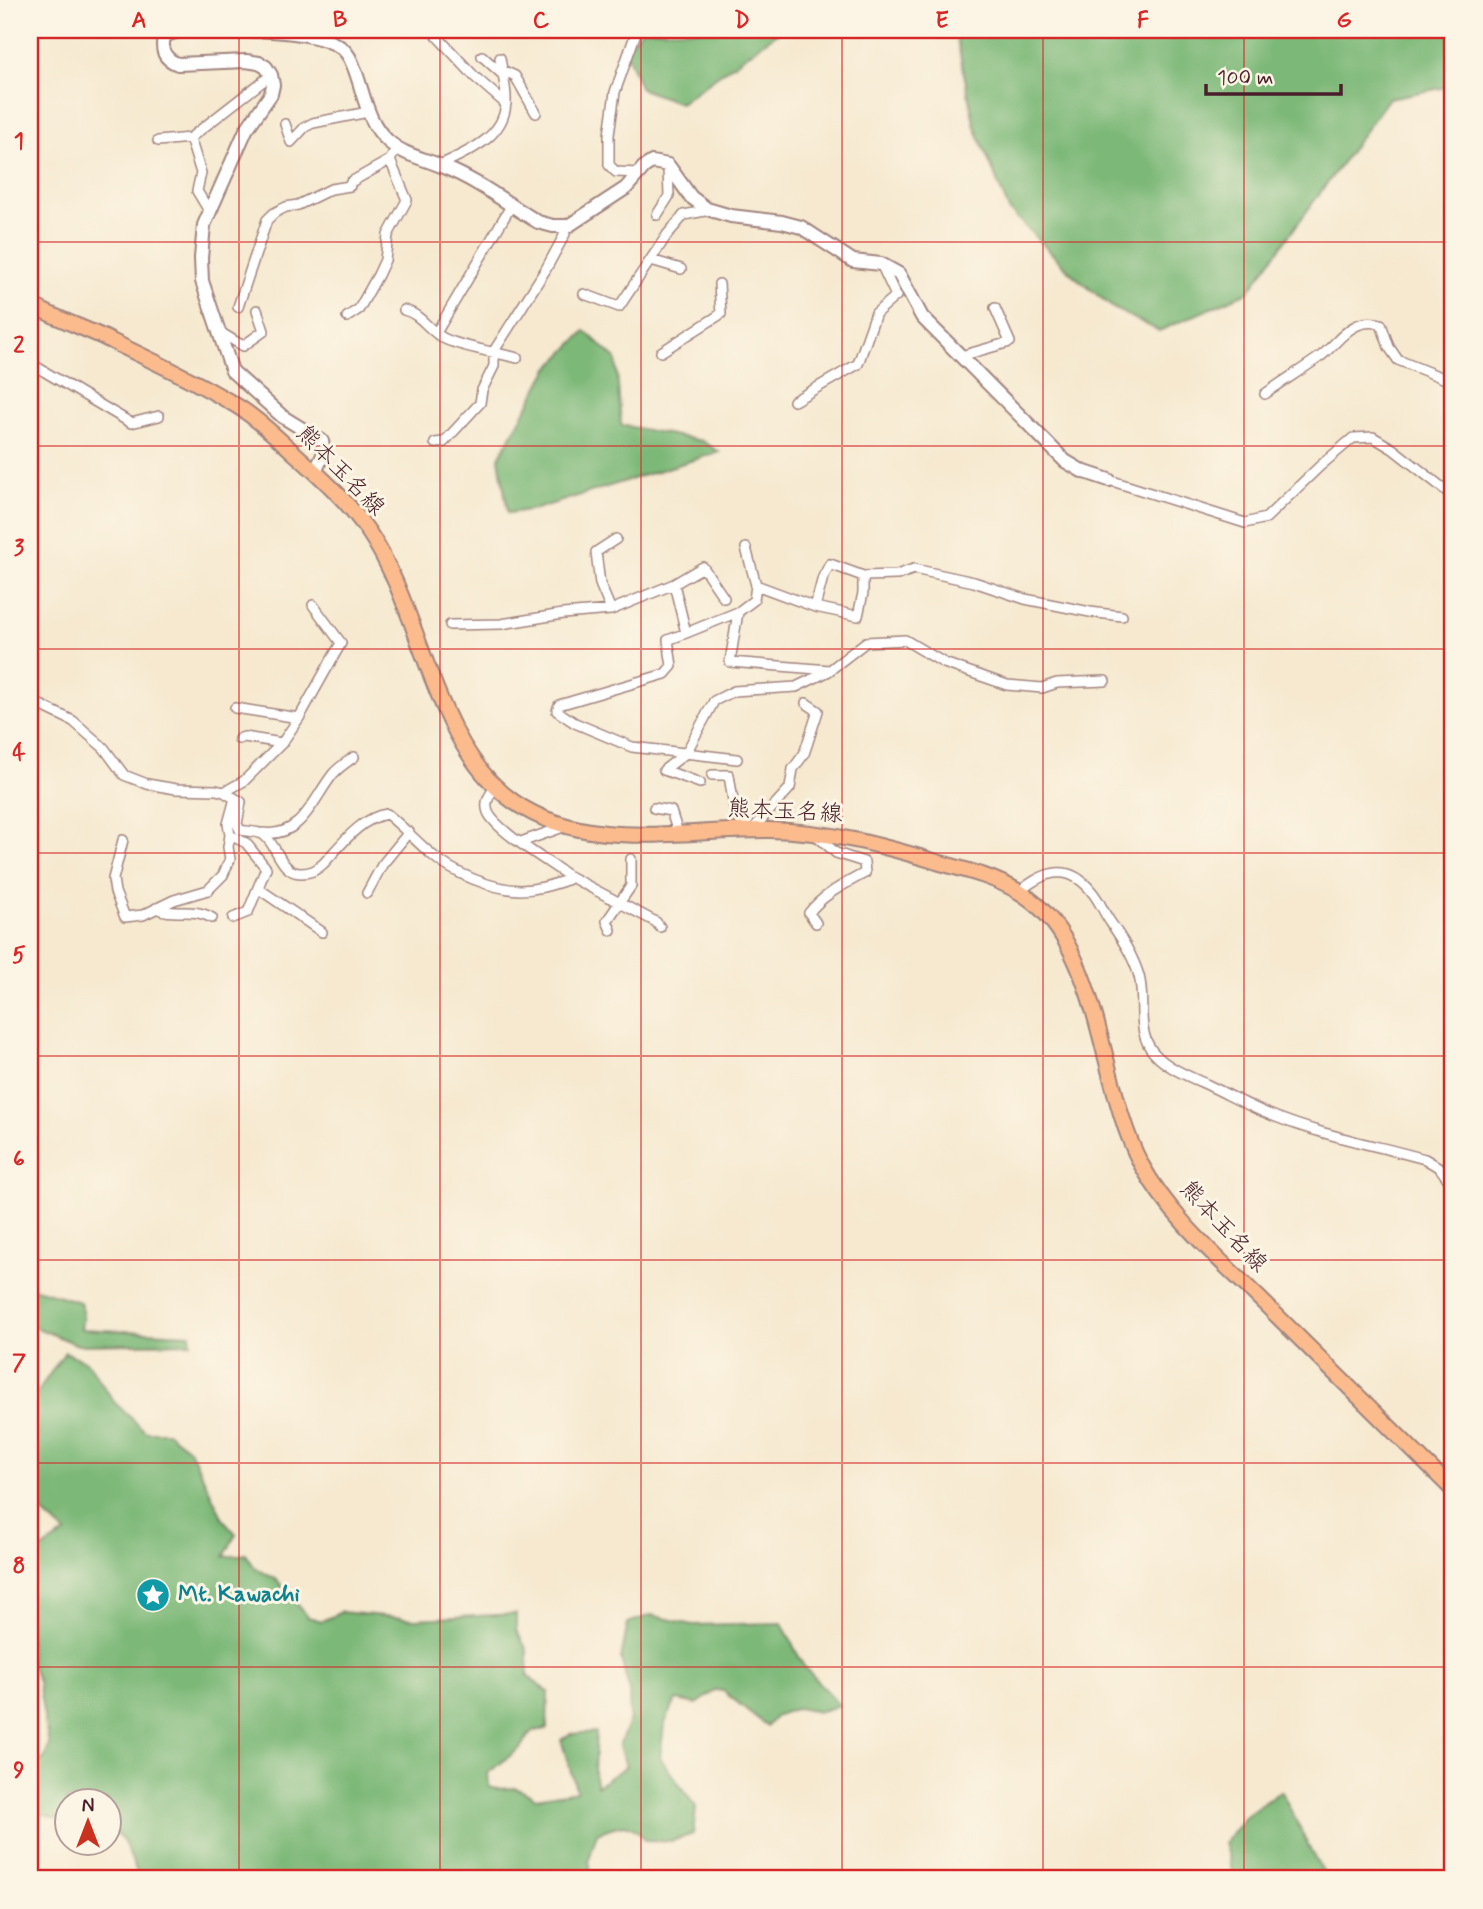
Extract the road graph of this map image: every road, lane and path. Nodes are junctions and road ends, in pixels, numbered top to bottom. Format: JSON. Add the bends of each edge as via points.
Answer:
{"nodes":[{"id":1,"x":637,"y":30,"type":"edge"},
{"id":2,"x":285,"y":31,"type":"edge"},
{"id":3,"x":434,"y":33,"type":"dead end"},
{"id":4,"x":482,"y":56,"type":"dead end"},
{"id":5,"x":500,"y":58,"type":"dead end"},
{"id":6,"x":502,"y":72,"type":"junction"},
{"id":7,"x":271,"y":75,"type":"junction"},
{"id":8,"x":506,"y":104,"type":"junction"},
{"id":9,"x":368,"y":112,"type":"junction"},
{"id":10,"x":536,"y":113,"type":"dead end"},
{"id":11,"x":285,"y":124,"type":"dead end"},
{"id":12,"x":190,"y":138,"type":"junction"},
{"id":13,"x":158,"y":141,"type":"dead end"},
{"id":14,"x":393,"y":154,"type":"junction"},
{"id":15,"x":440,"y":165,"type":"junction"},
{"id":16,"x":668,"y":165,"type":"junction"},
{"id":17,"x":639,"y":173,"type":"junction"},
{"id":18,"x":511,"y":206,"type":"junction"},
{"id":19,"x":710,"y":210,"type":"junction"},
{"id":20,"x":209,"y":211,"type":"junction"},
{"id":21,"x":657,"y":215,"type":"dead end"},
{"id":22,"x":562,"y":226,"type":"junction"},
{"id":23,"x":651,"y":260,"type":"junction"},
{"id":24,"x":881,"y":264,"type":"junction"},
{"id":25,"x":681,"y":269,"type":"dead end"},
{"id":26,"x":719,"y":284,"type":"dead end"},
{"id":27,"x":584,"y":293,"type":"dead end"},
{"id":28,"x":30,"y":305,"type":"edge"},
{"id":29,"x":238,"y":307,"type":"dead end"},
{"id":30,"x":995,"y":308,"type":"dead end"},
{"id":31,"x":257,"y":310,"type":"dead end"},
{"id":32,"x":404,"y":310,"type":"dead end"},
{"id":33,"x":347,"y":317,"type":"dead end"},
{"id":34,"x":218,"y":331,"type":"junction"},
{"id":35,"x":436,"y":333,"type":"junction"},
{"id":36,"x":494,"y":351,"type":"junction"},
{"id":37,"x":661,"y":352,"type":"dead end"},
{"id":38,"x":961,"y":356,"type":"junction"},
{"id":39,"x":517,"y":358,"type":"dead end"},
{"id":40,"x":30,"y":363,"type":"edge"},
{"id":41,"x":1453,"y":382,"type":"edge"},
{"id":42,"x":1265,"y":394,"type":"dead end"},
{"id":43,"x":794,"y":401,"type":"dead end"},
{"id":44,"x":159,"y":416,"type":"dead end"},
{"id":45,"x":435,"y":443,"type":"dead end"},
{"id":46,"x":316,"y":472,"type":"junction"},
{"id":47,"x":1109,"y":480,"type":"joint"},
{"id":48,"x":1453,"y":496,"type":"edge"},
{"id":49,"x":616,"y":540,"type":"dead end"},
{"id":50,"x":746,"y":548,"type":"dead end"},
{"id":51,"x":863,"y":576,"type":"junction"},
{"id":52,"x":674,"y":584,"type":"junction"},
{"id":53,"x":756,"y":585,"type":"junction"},
{"id":54,"x":724,"y":598,"type":"dead end"},
{"id":55,"x":313,"y":605,"type":"dead end"},
{"id":56,"x":815,"y":607,"type":"junction"},
{"id":57,"x":611,"y":610,"type":"junction"},
{"id":58,"x":738,"y":612,"type":"junction"},
{"id":59,"x":1122,"y":616,"type":"dead end"},
{"id":60,"x":450,"y":625,"type":"dead end"},
{"id":61,"x":686,"y":633,"type":"junction"},
{"id":62,"x":830,"y":670,"type":"junction"},
{"id":63,"x":1105,"y":681,"type":"dead end"},
{"id":64,"x":30,"y":700,"type":"edge"},
{"id":65,"x":806,"y":703,"type":"dead end"},
{"id":66,"x":235,"y":708,"type":"dead end"},
{"id":67,"x":299,"y":718,"type":"junction"},
{"id":68,"x":239,"y":739,"type":"dead end"},
{"id":69,"x":282,"y":743,"type":"junction"},
{"id":70,"x":686,"y":753,"type":"junction"},
{"id":71,"x":355,"y":757,"type":"dead end"},
{"id":72,"x":737,"y":759,"type":"dead end"},
{"id":73,"x":712,"y":775,"type":"dead end"},
{"id":74,"x":700,"y":783,"type":"dead end"},
{"id":75,"x":496,"y":786,"type":"junction"},
{"id":76,"x":224,"y":792,"type":"junction"},
{"id":77,"x":234,"y":800,"type":"junction"},
{"id":78,"x":654,"y":808,"type":"dead end"},
{"id":79,"x":567,"y":826,"type":"junction"},
{"id":80,"x":751,"y":831,"type":"junction"},
{"id":81,"x":409,"y":832,"type":"junction"},
{"id":82,"x":814,"y":832,"type":"junction"},
{"id":83,"x":262,"y":833,"type":"junction"},
{"id":84,"x":678,"y":833,"type":"junction"},
{"id":85,"x":230,"y":835,"type":"junction"},
{"id":86,"x":123,"y":839,"type":"dead end"},
{"id":87,"x":521,"y":842,"type":"junction"},
{"id":88,"x":631,"y":859,"type":"dead end"},
{"id":89,"x":567,"y":875,"type":"junction"},
{"id":90,"x":259,"y":889,"type":"junction"},
{"id":91,"x":1019,"y":892,"type":"junction"},
{"id":92,"x":367,"y":894,"type":"dead end"},
{"id":93,"x":620,"y":902,"type":"junction"},
{"id":94,"x":156,"y":908,"type":"junction"},
{"id":95,"x":212,"y":918,"type":"dead end"},
{"id":96,"x":233,"y":918,"type":"dead end"},
{"id":97,"x":816,"y":923,"type":"dead end"},
{"id":98,"x":660,"y":927,"type":"dead end"},
{"id":99,"x":611,"y":930,"type":"dead end"},
{"id":100,"x":321,"y":932,"type":"dead end"},
{"id":101,"x":1453,"y":1186,"type":"edge"},
{"id":102,"x":1453,"y":1490,"type":"edge"}],
"edges":[{"from":1,"to":17,"type":"street","via":[[615,92],[609,165],[616,172]]},
{"from":2,"to":7,"type":"street","via":[[178,31],[164,36],[164,54],[178,64],[246,61],[259,63]]},
{"from":2,"to":9,"type":"street","via":[[339,46],[350,57]]},
{"from":3,"to":8,"type":"street"},
{"from":4,"to":6,"type":"street"},
{"from":5,"to":6,"type":"street"},
{"from":6,"to":8,"type":"street"},
{"from":6,"to":10,"type":"street","via":[[515,76]]},
{"from":7,"to":12,"type":"street"},
{"from":7,"to":20,"type":"street","via":[[271,94],[246,130]]},
{"from":8,"to":15,"type":"street","via":[[498,128],[479,146]]},
{"from":9,"to":11,"type":"street","via":[[313,122],[291,142]]},
{"from":9,"to":14,"type":"street"},
{"from":12,"to":13,"type":"street"},
{"from":12,"to":20,"type":"street","via":[[201,173],[197,191]]},
{"from":14,"to":15,"type":"street"},
{"from":14,"to":29,"type":"street","via":[[350,186],[331,189],[274,213],[267,220]]},
{"from":14,"to":33,"type":"street","via":[[407,200],[388,235],[378,275],[359,309]]},
{"from":15,"to":18,"type":"street"},
{"from":16,"to":17,"type":"street","via":[[652,162]]},
{"from":16,"to":19,"type":"street","via":[[691,197]]},
{"from":16,"to":21,"type":"street","via":[[669,196]]},
{"from":17,"to":22,"type":"street","via":[[607,202]]},
{"from":18,"to":22,"type":"street","via":[[538,222]]},
{"from":18,"to":35,"type":"street"},
{"from":19,"to":23,"type":"street","via":[[684,215]]},
{"from":19,"to":24,"type":"street","via":[[801,227],[853,261]]},
{"from":20,"to":34,"type":"street","via":[[204,225],[202,281]]},
{"from":22,"to":36,"type":"street","via":[[565,234],[546,269]]},
{"from":23,"to":25,"type":"street"},
{"from":23,"to":27,"type":"street","via":[[619,307]]},
{"from":24,"to":38,"type":"street","via":[[899,274],[922,317]]},
{"from":24,"to":43,"type":"street","via":[[896,296],[876,313],[858,364]]},
{"from":26,"to":37,"type":"street","via":[[721,314]]},
{"from":28,"to":46,"type":"main road","name":"熊本玉名線","via":[[186,377],[242,409]]},
{"from":30,"to":38,"type":"street","via":[[1010,342]]},
{"from":31,"to":34,"type":"street","via":[[264,331],[243,346]]},
{"from":32,"to":35,"type":"street","via":[[416,313]]},
{"from":34,"to":46,"type":"street","via":[[232,372],[284,417],[322,441],[324,453]]},
{"from":35,"to":36,"type":"street"},
{"from":36,"to":39,"type":"street"},
{"from":36,"to":45,"type":"street","via":[[494,366],[480,403],[444,442]]},
{"from":38,"to":47,"type":"street","via":[[1065,461]]},
{"from":40,"to":44,"type":"street","via":[[131,423]]},
{"from":41,"to":42,"type":"street","via":[[1398,360],[1381,324],[1365,322],[1344,332],[1321,355]]},
{"from":46,"to":75,"type":"main road","name":"熊本玉名線","via":[[348,505],[389,567],[456,733]]},
{"from":47,"to":48,"type":"street","via":[[1245,523],[1255,522],[1266,519],[1353,438],[1373,437]]},
{"from":49,"to":57,"type":"street","via":[[596,552],[600,584]]},
{"from":50,"to":53,"type":"street"},
{"from":51,"to":56,"type":"street","via":[[830,564]]},
{"from":51,"to":56,"type":"street","via":[[858,616]]},
{"from":51,"to":59,"type":"street","via":[[897,575],[914,569],[1025,598]]},
{"from":52,"to":54,"type":"street","via":[[703,567]]},
{"from":52,"to":57,"type":"street"},
{"from":52,"to":61,"type":"street"},
{"from":53,"to":56,"type":"street"},
{"from":53,"to":58,"type":"street","via":[[754,600]]},
{"from":55,"to":67,"type":"street","via":[[341,643]]},
{"from":57,"to":60,"type":"street","via":[[501,624]]},
{"from":58,"to":61,"type":"street"},
{"from":58,"to":62,"type":"street","via":[[730,662]]},
{"from":61,"to":70,"type":"street","via":[[668,640],[672,666],[665,674],[559,705],[557,711],[632,747]]},
{"from":62,"to":63,"type":"street","via":[[866,642],[905,640],[944,663],[1007,685],[1042,688]]},
{"from":62,"to":70,"type":"street","via":[[796,687],[734,691],[714,701]]},
{"from":64,"to":76,"type":"street","via":[[72,721],[104,748],[124,775],[147,785]]},
{"from":65,"to":80,"type":"street","via":[[818,710],[804,754],[793,769],[790,788]]},
{"from":66,"to":67,"type":"street"},
{"from":67,"to":69,"type":"street"},
{"from":68,"to":69,"type":"street"},
{"from":69,"to":76,"type":"street","via":[[244,781]]},
{"from":70,"to":72,"type":"street"},
{"from":70,"to":74,"type":"street","via":[[664,770]]},
{"from":71,"to":83,"type":"street","via":[[335,772],[299,824],[287,831]]},
{"from":73,"to":80,"type":"street","via":[[729,775],[735,814]]},
{"from":75,"to":79,"type":"main road","name":"熊本玉名線","via":[[512,801]]},
{"from":75,"to":87,"type":"street","via":[[487,799],[487,811],[497,825]]},
{"from":76,"to":77,"type":"street"},
{"from":77,"to":83,"type":"street","via":[[241,803],[240,830]]},
{"from":77,"to":85,"type":"street"},
{"from":78,"to":84,"type":"street","via":[[671,811]]},
{"from":79,"to":84,"type":"main road","name":"熊本玉名線","via":[[607,834]]},
{"from":79,"to":87,"type":"street"},
{"from":80,"to":82,"type":"main road","name":"熊本玉名線"},
{"from":80,"to":84,"type":"main road","name":"熊本玉名線"},
{"from":81,"to":83,"type":"street","via":[[387,814],[375,816],[316,870],[304,873],[288,870]]},
{"from":81,"to":89,"type":"street","via":[[432,856],[491,884],[517,890],[540,888],[567,880]]},
{"from":81,"to":92,"type":"street","via":[[382,865]]},
{"from":82,"to":91,"type":"main road","name":"熊本玉名線","via":[[872,843],[984,876]]},
{"from":82,"to":97,"type":"street","via":[[836,853],[864,862],[865,873],[814,907],[809,914]]},
{"from":85,"to":90,"type":"street","via":[[246,843],[267,867]]},
{"from":85,"to":94,"type":"street","via":[[230,859],[223,875],[208,890]]},
{"from":86,"to":94,"type":"street","via":[[113,879],[125,917]]},
{"from":87,"to":89,"type":"street"},
{"from":88,"to":93,"type":"street","via":[[631,886]]},
{"from":89,"to":93,"type":"street"},
{"from":90,"to":96,"type":"street","via":[[248,912]]},
{"from":90,"to":100,"type":"street"},
{"from":91,"to":101,"type":"street","via":[[1045,874],[1058,873],[1092,892],[1129,950],[1141,986],[1146,1042],[1165,1062],[1269,1115],[1425,1159],[1440,1168]]},
{"from":91,"to":102,"type":"main road","name":"熊本玉名線","via":[[1054,921],[1071,951],[1139,1161],[1166,1204]]},
{"from":93,"to":98,"type":"street"},
{"from":93,"to":99,"type":"street","via":[[607,921]]},
{"from":94,"to":95,"type":"street","via":[[204,913]]}]}
